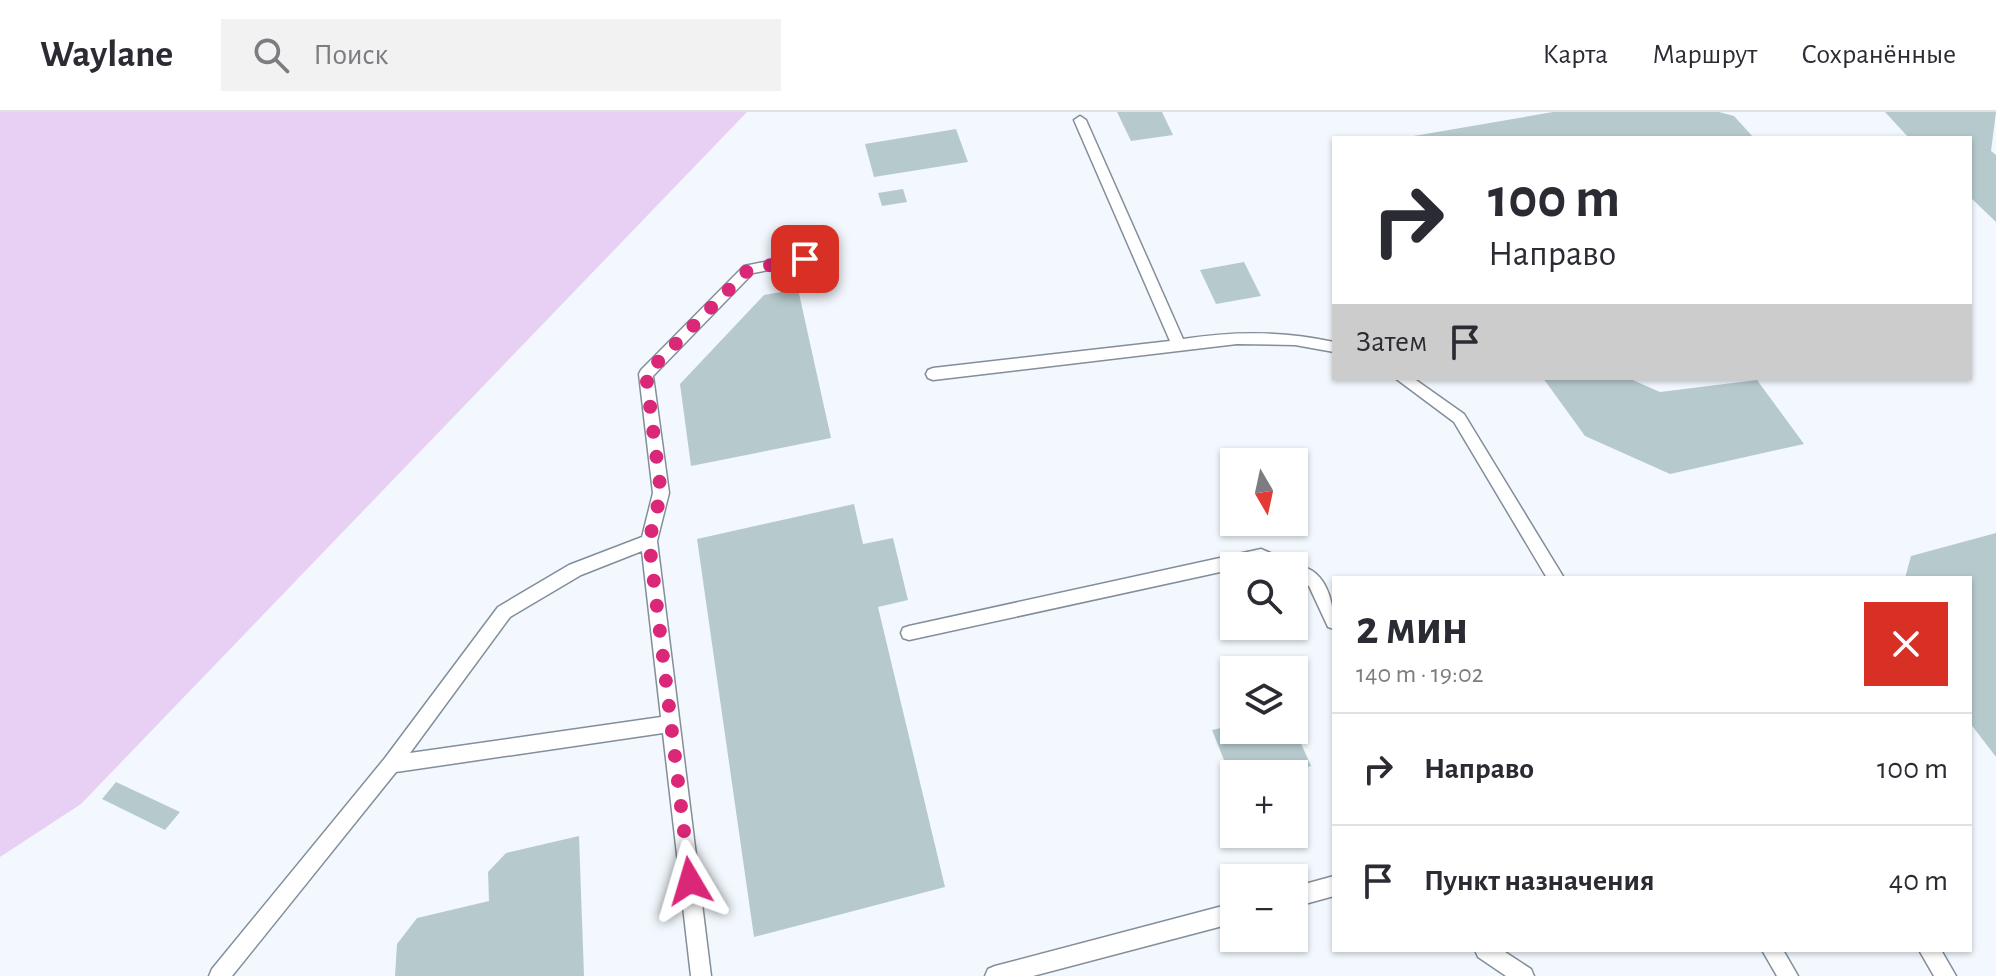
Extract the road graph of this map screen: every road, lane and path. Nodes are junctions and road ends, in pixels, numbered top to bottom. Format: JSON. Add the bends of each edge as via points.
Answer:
{"nodes":[{"id":1,"x":1080,"y":120,"type":"dead end"},
{"id":2,"x":805,"y":259,"type":"dead end"},
{"id":3,"x":1179,"y":345,"type":"junction"},
{"id":4,"x":1332,"y":346,"type":"edge"},
{"id":5,"x":933,"y":374,"type":"dead end"},
{"id":6,"x":1405,"y":380,"type":"edge"},
{"id":7,"x":649,"y":541,"type":"junction"},
{"id":8,"x":1220,"y":565,"type":"edge"},
{"id":9,"x":1555,"y":576,"type":"edge"},
{"id":10,"x":1308,"y":578,"type":"edge"},
{"id":11,"x":1332,"y":618,"type":"edge"},
{"id":12,"x":909,"y":633,"type":"dead end"},
{"id":13,"x":671,"y":724,"type":"junction"},
{"id":14,"x":391,"y":764,"type":"junction"},
{"id":15,"x":1332,"y":887,"type":"edge"},
{"id":16,"x":1308,"y":893,"type":"edge"},
{"id":17,"x":1220,"y":917,"type":"edge"},
{"id":18,"x":1488,"y":952,"type":"edge"},
{"id":19,"x":1773,"y":952,"type":"edge"},
{"id":20,"x":1930,"y":952,"type":"edge"},
{"id":21,"x":219,"y":976,"type":"edge"},
{"id":22,"x":701,"y":976,"type":"edge"},
{"id":23,"x":995,"y":976,"type":"edge"},
{"id":24,"x":1524,"y":976,"type":"edge"},
{"id":25,"x":1788,"y":976,"type":"edge"},
{"id":26,"x":1946,"y":976,"type":"edge"}],
"edges":[{"from":1,"to":3,"type":"lane"},
{"from":2,"to":7,"type":"lane","via":[[749,269],[646,374],[661,493]]},
{"from":3,"to":4,"type":"lane","via":[[1300,338]]},
{"from":3,"to":5,"type":"lane"},
{"from":6,"to":9,"type":"lane","via":[[1459,418]]},
{"from":7,"to":13,"type":"lane"},
{"from":7,"to":14,"type":"lane","via":[[575,570],[504,612]]},
{"from":8,"to":12,"type":"lane"},
{"from":10,"to":11,"type":"lane","via":[[1315,581]]},
{"from":13,"to":14,"type":"lane"},
{"from":13,"to":22,"type":"lane"},
{"from":14,"to":21,"type":"lane"},
{"from":15,"to":16,"type":"lane"},
{"from":17,"to":23,"type":"lane"},
{"from":18,"to":24,"type":"lane"},
{"from":19,"to":25,"type":"lane"},
{"from":20,"to":26,"type":"lane"}]}
